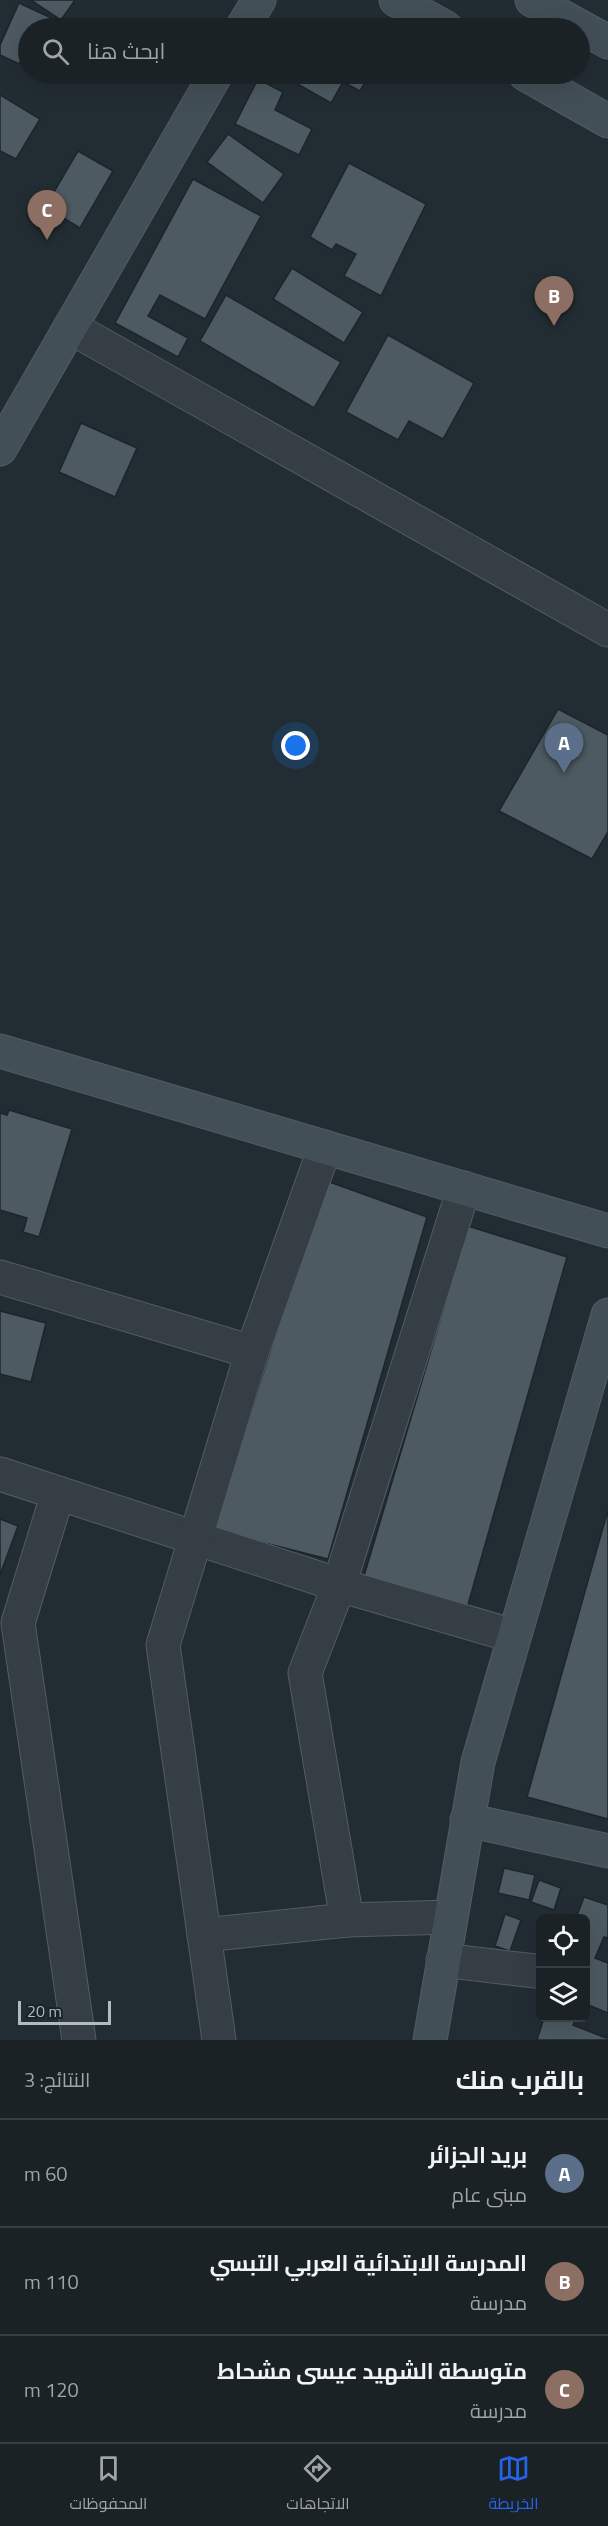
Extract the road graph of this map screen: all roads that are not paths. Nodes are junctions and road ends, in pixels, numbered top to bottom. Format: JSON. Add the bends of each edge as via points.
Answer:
{"nodes":[{"id":1,"x":259,"y":0,"type":"edge"},
{"id":2,"x":396,"y":0,"type":"edge"},
{"id":3,"x":532,"y":0,"type":"edge"},
{"id":4,"x":248,"y":18,"type":"edge"},
{"id":5,"x":428,"y":18,"type":"edge"},
{"id":6,"x":565,"y":18,"type":"edge"},
{"id":7,"x":590,"y":32,"type":"edge"},
{"id":8,"x":608,"y":42,"type":"edge"},
{"id":9,"x":210,"y":84,"type":"edge"},
{"id":10,"x":543,"y":84,"type":"edge"},
{"id":11,"x":608,"y":121,"type":"edge"},
{"id":12,"x":70,"y":327,"type":"junction"},
{"id":13,"x":0,"y":449,"type":"edge"},
{"id":14,"x":608,"y":630,"type":"edge"},
{"id":15,"x":0,"y":1051,"type":"edge"},
{"id":16,"x":325,"y":1147,"type":"junction"},
{"id":17,"x":464,"y":1188,"type":"junction"},
{"id":18,"x":608,"y":1231,"type":"edge"},
{"id":19,"x":0,"y":1277,"type":"edge"},
{"id":20,"x":608,"y":1315,"type":"edge"},
{"id":21,"x":252,"y":1352,"type":"junction"},
{"id":22,"x":0,"y":1474,"type":"edge"},
{"id":23,"x":58,"y":1493,"type":"junction"},
{"id":24,"x":195,"y":1538,"type":"junction"},
{"id":25,"x":339,"y":1585,"type":"junction"},
{"id":26,"x":514,"y":1636,"type":"junction"},
{"id":27,"x":467,"y":1821,"type":"junction"},
{"id":28,"x":608,"y":1851,"type":"edge"},
{"id":29,"x":450,"y":1917,"type":"junction"},
{"id":30,"x":347,"y":1920,"type":"junction"},
{"id":31,"x":204,"y":1935,"type":"junction"},
{"id":32,"x":443,"y":1960,"type":"junction"},
{"id":33,"x":535,"y":1971,"type":"dead end"},
{"id":34,"x":78,"y":2040,"type":"edge"},
{"id":35,"x":219,"y":2040,"type":"edge"},
{"id":36,"x":430,"y":2040,"type":"edge"}],
"edges":[{"from":1,"to":4,"type":"street"},
{"from":2,"to":5,"type":"street"},
{"from":3,"to":6,"type":"street"},
{"from":7,"to":8,"type":"street"},
{"from":9,"to":12,"type":"street"},
{"from":10,"to":11,"type":"street"},
{"from":12,"to":13,"type":"street"},
{"from":12,"to":14,"type":"street"},
{"from":15,"to":16,"type":"street"},
{"from":16,"to":17,"type":"street"},
{"from":16,"to":21,"type":"street"},
{"from":17,"to":18,"type":"street"},
{"from":17,"to":25,"type":"street"},
{"from":19,"to":21,"type":"street"},
{"from":20,"to":26,"type":"street"},
{"from":21,"to":24,"type":"street"},
{"from":22,"to":23,"type":"street"},
{"from":23,"to":24,"type":"street"},
{"from":23,"to":34,"type":"street","via":[[18,1623]]},
{"from":24,"to":25,"type":"street"},
{"from":24,"to":31,"type":"street","via":[[163,1645]]},
{"from":25,"to":26,"type":"street"},
{"from":25,"to":30,"type":"street","via":[[305,1673]]},
{"from":26,"to":27,"type":"street","via":[[478,1762]]},
{"from":27,"to":28,"type":"street"},
{"from":27,"to":29,"type":"street"},
{"from":29,"to":30,"type":"street"},
{"from":29,"to":32,"type":"street"},
{"from":30,"to":31,"type":"street"},
{"from":31,"to":35,"type":"street"},
{"from":32,"to":33,"type":"street"},
{"from":32,"to":36,"type":"street"}]}
